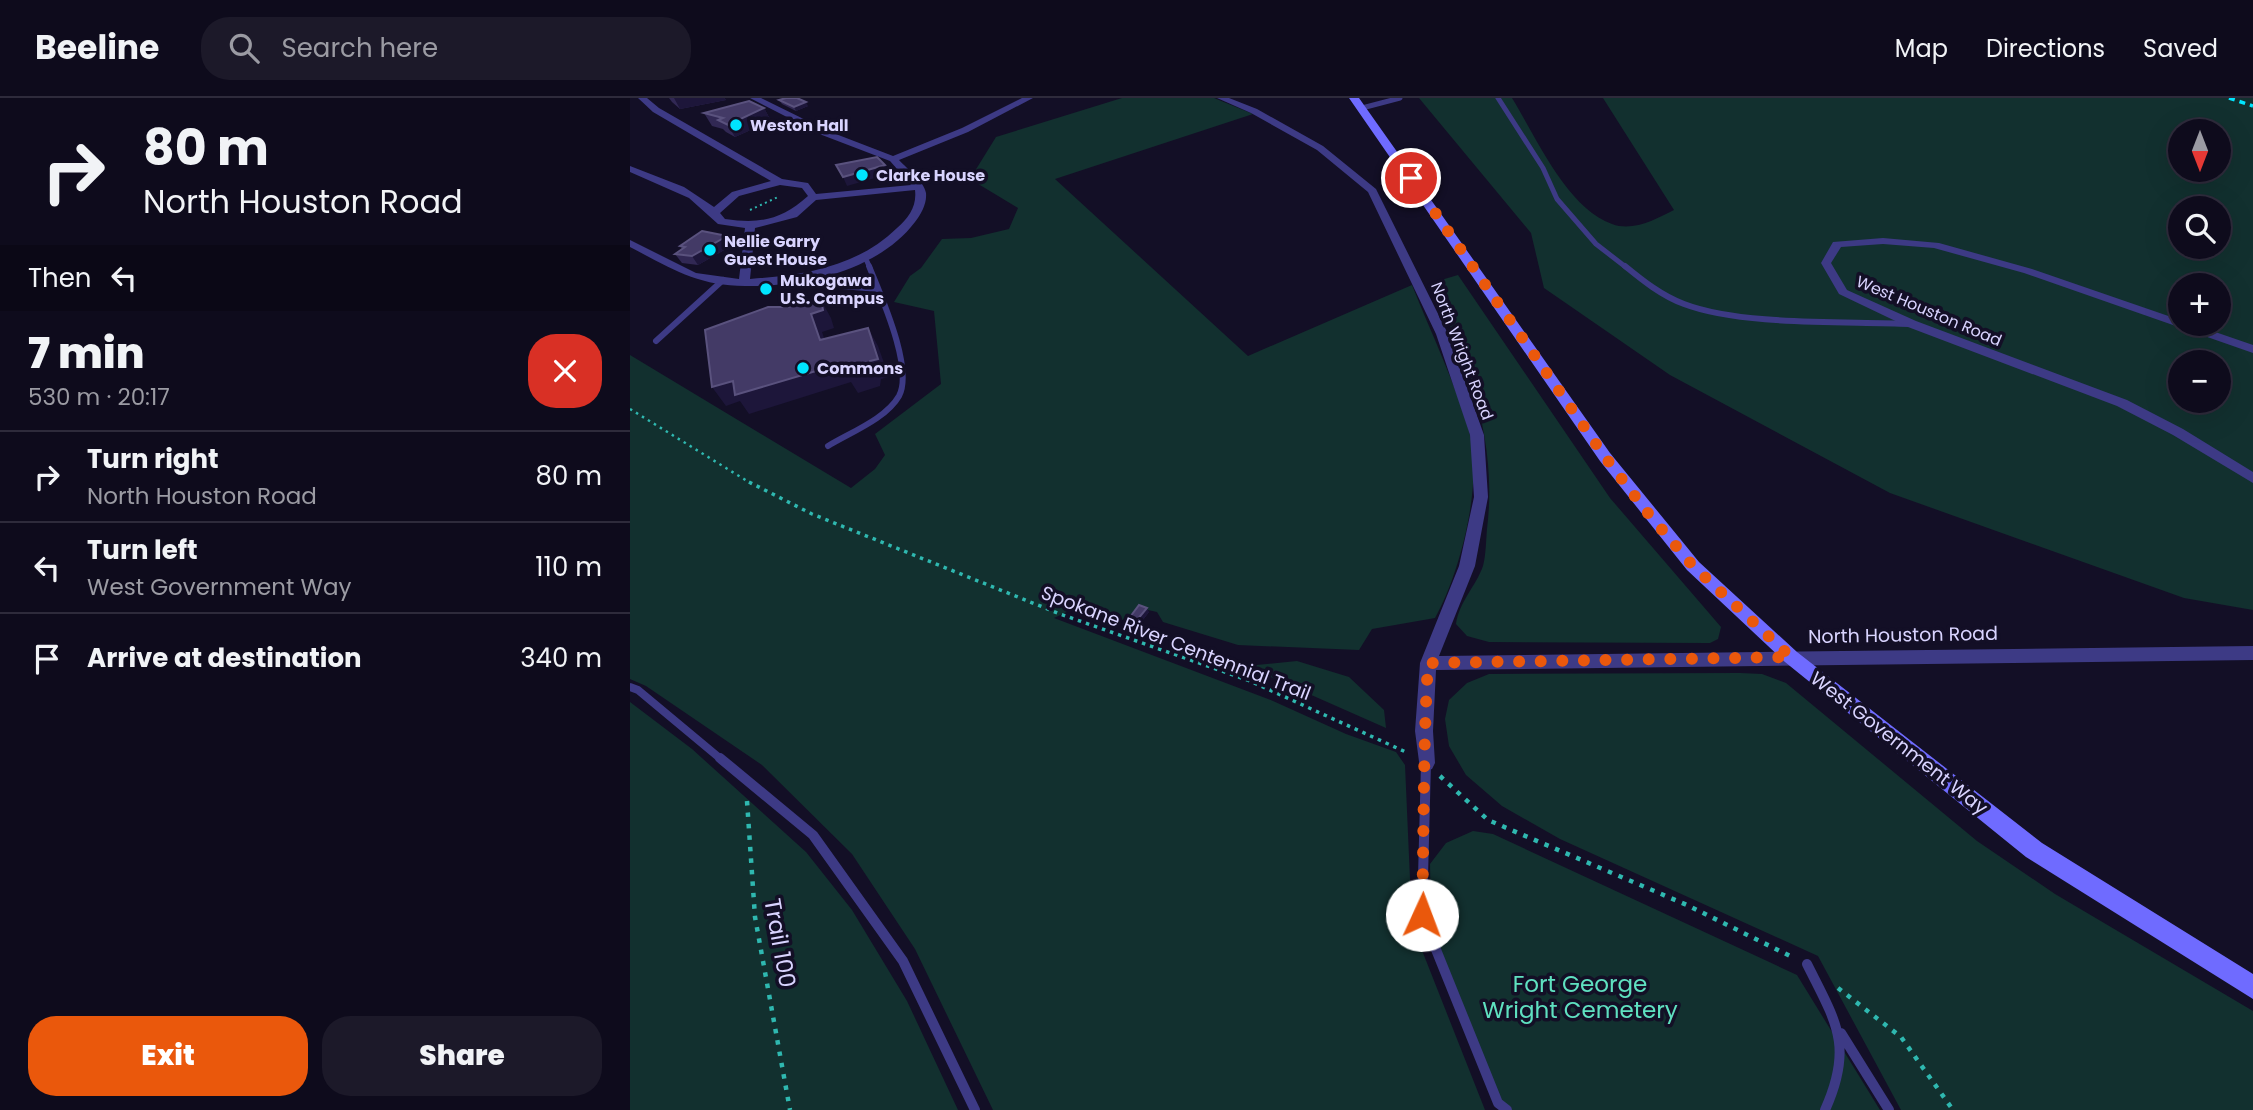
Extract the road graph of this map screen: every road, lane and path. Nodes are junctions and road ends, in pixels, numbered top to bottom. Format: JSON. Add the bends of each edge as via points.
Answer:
{"nodes":[{"id":1,"x":642,"y":98,"type":"edge"},
{"id":2,"x":754,"y":98,"type":"edge"},
{"id":3,"x":1029,"y":98,"type":"edge"},
{"id":4,"x":1221,"y":98,"type":"edge"},
{"id":5,"x":1401,"y":98,"type":"edge"},
{"id":6,"x":1498,"y":98,"type":"edge"},
{"id":7,"x":1358,"y":103,"type":"edge"},
{"id":8,"x":893,"y":159,"type":"junction"},
{"id":9,"x":630,"y":169,"type":"edge"},
{"id":10,"x":780,"y":182,"type":"junction"},
{"id":11,"x":805,"y":185,"type":"junction"},
{"id":12,"x":919,"y":187,"type":"junction"},
{"id":13,"x":739,"y":191,"type":"junction"},
{"id":14,"x":813,"y":197,"type":"junction"},
{"id":15,"x":766,"y":203,"type":"junction"},
{"id":16,"x":715,"y":212,"type":"junction"},
{"id":17,"x":793,"y":215,"type":"junction"},
{"id":18,"x":722,"y":222,"type":"junction"},
{"id":19,"x":750,"y":226,"type":"junction"},
{"id":20,"x":630,"y":243,"type":"edge"},
{"id":21,"x":865,"y":257,"type":"junction"},
{"id":22,"x":723,"y":280,"type":"junction"},
{"id":23,"x":780,"y":280,"type":"junction"},
{"id":24,"x":744,"y":283,"type":"junction"},
{"id":25,"x":878,"y":289,"type":"junction"},
{"id":26,"x":1912,"y":324,"type":"junction"},
{"id":27,"x":656,"y":341,"type":"dead end"},
{"id":28,"x":2253,"y":349,"type":"edge"},
{"id":29,"x":630,"y":409,"type":"edge"},
{"id":30,"x":828,"y":446,"type":"dead end"},
{"id":31,"x":2253,"y":478,"type":"edge"},
{"id":32,"x":2253,"y":653,"type":"edge"},
{"id":33,"x":1791,"y":657,"type":"junction"},
{"id":34,"x":1428,"y":663,"type":"junction"},
{"id":35,"x":630,"y":687,"type":"edge"},
{"id":36,"x":1395,"y":746,"type":"dead end"},
{"id":37,"x":1426,"y":763,"type":"junction"},
{"id":38,"x":747,"y":780,"type":"junction"},
{"id":39,"x":1807,"y":964,"type":"junction"},
{"id":40,"x":2253,"y":987,"type":"edge"},
{"id":41,"x":1841,"y":1033,"type":"junction"},
{"id":42,"x":1502,"y":1108,"type":"edge"},
{"id":43,"x":790,"y":1110,"type":"edge"},
{"id":44,"x":975,"y":1110,"type":"edge"},
{"id":45,"x":1825,"y":1110,"type":"edge"},
{"id":46,"x":1889,"y":1110,"type":"edge"},
{"id":47,"x":1953,"y":1110,"type":"edge"}],
"edges":[{"from":1,"to":10,"type":"street"},
{"from":2,"to":8,"type":"street","via":[[825,133]]},
{"from":3,"to":8,"type":"street"},
{"from":4,"to":34,"type":"street","name":"North Wright Road","via":[[1320,148],[1372,191],[1420,285],[1464,391],[1477,435],[1480,496],[1468,566]]},
{"from":5,"to":7,"type":"lane"},
{"from":6,"to":26,"type":"lane","via":[[1543,168],[1556,199],[1588,235],[1647,284],[1683,304],[1736,316]]},
{"from":7,"to":33,"type":"main road","name":"West Government Way","via":[[1647,512],[1693,566]]},
{"from":8,"to":12,"type":"street"},
{"from":9,"to":16,"type":"street","via":[[674,186]]},
{"from":10,"to":11,"type":"street"},
{"from":10,"to":13,"type":"street"},
{"from":11,"to":14,"type":"street"},
{"from":11,"to":15,"type":"path"},
{"from":12,"to":14,"type":"street"},
{"from":12,"to":21,"type":"street","via":[[918,212],[897,236]]},
{"from":13,"to":15,"type":"path"},
{"from":13,"to":16,"type":"street"},
{"from":14,"to":17,"type":"street"},
{"from":15,"to":17,"type":"path"},
{"from":15,"to":18,"type":"path"},
{"from":16,"to":18,"type":"street"},
{"from":17,"to":19,"type":"street"},
{"from":18,"to":19,"type":"street"},
{"from":19,"to":24,"type":"street"},
{"from":20,"to":22,"type":"street","via":[[693,276]]},
{"from":21,"to":23,"type":"street","via":[[854,264]]},
{"from":21,"to":25,"type":"lane"},
{"from":22,"to":24,"type":"street"},
{"from":22,"to":27,"type":"lane"},
{"from":23,"to":24,"type":"street"},
{"from":23,"to":25,"type":"lane"},
{"from":25,"to":30,"type":"lane","via":[[902,364],[902,388],[894,402]]},
{"from":26,"to":28,"type":"street","name":"West Houston Road","via":[[1843,292],[1826,263],[1837,244],[1935,245],[2028,271]]},
{"from":26,"to":31,"type":"street","name":"West Houston Road","via":[[2122,403]]},
{"from":29,"to":36,"type":"path","name":"Spokane River Centennial Trail","via":[[742,479],[849,530],[1060,614],[1250,681]]},
{"from":32,"to":33,"type":"street","name":"North Houston Road"},
{"from":33,"to":34,"type":"street","name":"North Houston Road"},
{"from":33,"to":40,"type":"main road","name":"West Government Way","via":[[2034,850]]},
{"from":34,"to":37,"type":"street","name":"North Wright Road"},
{"from":35,"to":38,"type":"lane"},
{"from":37,"to":39,"type":"path","via":[[1488,820],[1687,905]]},
{"from":37,"to":42,"type":"lane","via":[[1422,915]]},
{"from":38,"to":43,"type":"path","name":"Trail 100","via":[[746,828],[755,908]]},
{"from":38,"to":44,"type":"lane","via":[[813,835],[903,961]]},
{"from":39,"to":41,"type":"lane"},
{"from":39,"to":47,"type":"path","via":[[1901,1037]]},
{"from":41,"to":45,"type":"lane","via":[[1840,1083]]},
{"from":41,"to":46,"type":"lane"}]}
